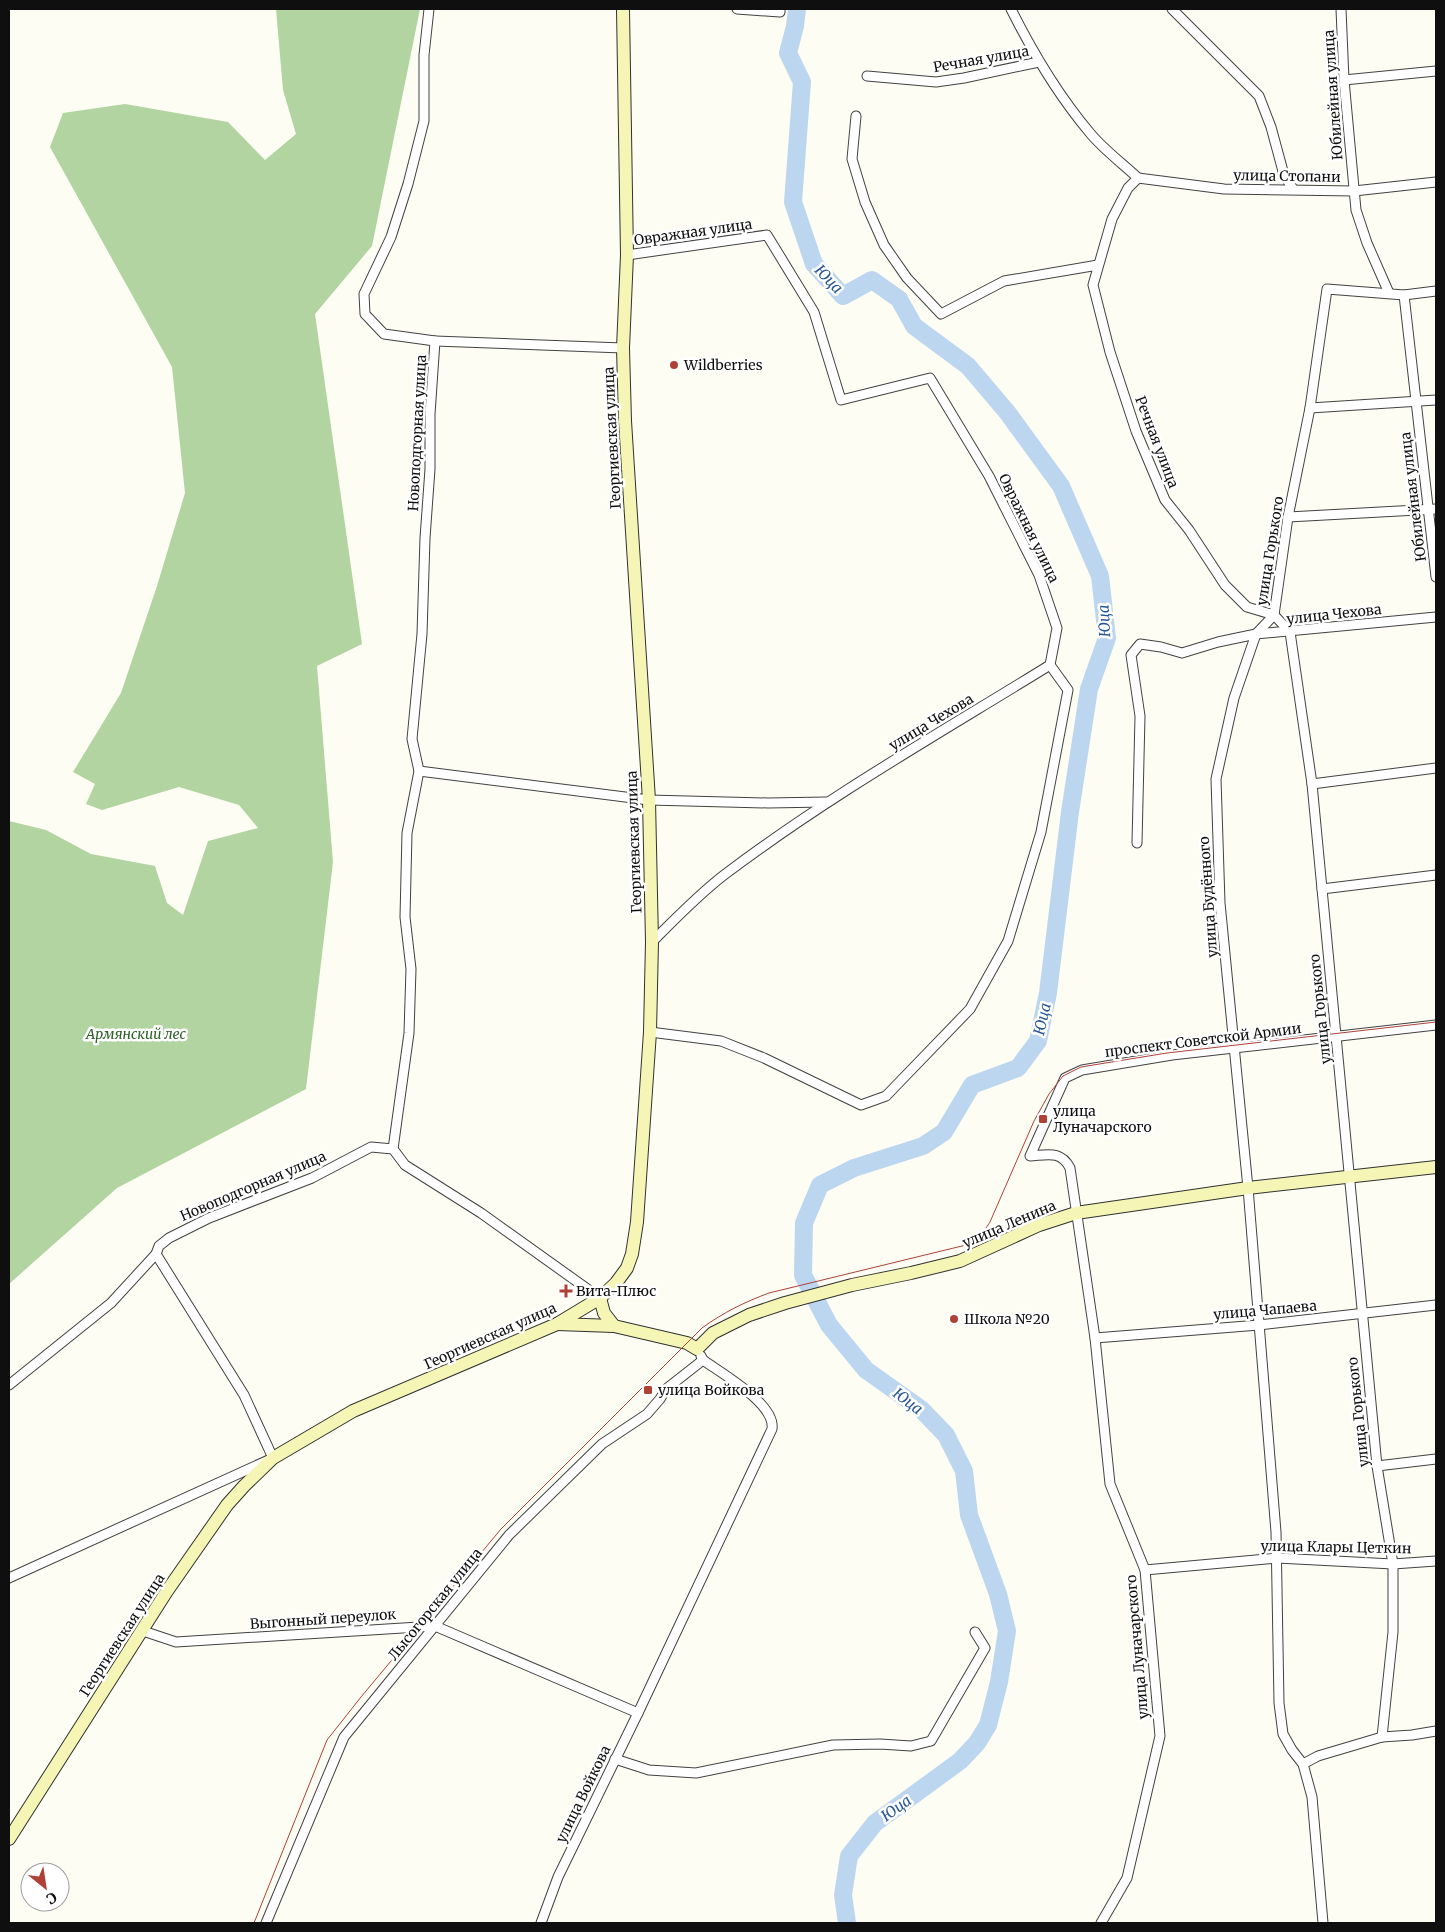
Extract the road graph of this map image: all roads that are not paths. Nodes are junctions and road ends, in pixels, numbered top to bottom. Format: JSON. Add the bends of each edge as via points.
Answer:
{"nodes":[{"id":1,"x":429,"y":9,"type":"edge"},
{"id":2,"x":623,"y":9,"type":"edge"},
{"id":3,"x":737,"y":9,"type":"edge"},
{"id":4,"x":1011,"y":9,"type":"edge"},
{"id":5,"x":1172,"y":9,"type":"edge"},
{"id":6,"x":1341,"y":9,"type":"edge"},
{"id":7,"x":780,"y":11,"type":"edge"},
{"id":8,"x":1039,"y":62,"type":"junction"},
{"id":9,"x":1436,"y":71,"type":"edge"},
{"id":10,"x":867,"y":76,"type":"dead end"},
{"id":11,"x":1344,"y":80,"type":"junction"},
{"id":12,"x":856,"y":116,"type":"dead end"},
{"id":13,"x":1138,"y":178,"type":"junction"},
{"id":14,"x":1436,"y":182,"type":"edge"},
{"id":15,"x":1293,"y":190,"type":"junction"},
{"id":16,"x":1354,"y":191,"type":"junction"},
{"id":17,"x":627,"y":255,"type":"junction"},
{"id":18,"x":1098,"y":265,"type":"junction"},
{"id":19,"x":1436,"y":291,"type":"edge"},
{"id":20,"x":1389,"y":293,"type":"junction"},
{"id":21,"x":1404,"y":295,"type":"junction"},
{"id":22,"x":436,"y":341,"type":"junction"},
{"id":23,"x":623,"y":348,"type":"junction"},
{"id":24,"x":1436,"y":400,"type":"edge"},
{"id":25,"x":1416,"y":402,"type":"junction"},
{"id":26,"x":1310,"y":408,"type":"junction"},
{"id":27,"x":1432,"y":510,"type":"edge"},
{"id":28,"x":1288,"y":517,"type":"junction"},
{"id":29,"x":1436,"y":577,"type":"edge"},
{"id":30,"x":1274,"y":615,"type":"junction"},
{"id":31,"x":1436,"y":617,"type":"edge"},
{"id":32,"x":1290,"y":632,"type":"junction"},
{"id":33,"x":1256,"y":634,"type":"junction"},
{"id":34,"x":1050,"y":665,"type":"junction"},
{"id":35,"x":1436,"y":768,"type":"edge"},
{"id":36,"x":419,"y":771,"type":"junction"},
{"id":37,"x":1312,"y":784,"type":"junction"},
{"id":38,"x":649,"y":800,"type":"junction"},
{"id":39,"x":826,"y":802,"type":"junction"},
{"id":40,"x":1137,"y":843,"type":"dead end"},
{"id":41,"x":1436,"y":875,"type":"edge"},
{"id":42,"x":1322,"y":888,"type":"junction"},
{"id":43,"x":652,"y":942,"type":"junction"},
{"id":44,"x":1436,"y":1025,"type":"edge"},
{"id":45,"x":650,"y":1032,"type":"junction"},
{"id":46,"x":1338,"y":1036,"type":"junction"},
{"id":47,"x":1234,"y":1049,"type":"junction"},
{"id":48,"x":1065,"y":1078,"type":"joint"},
{"id":49,"x":393,"y":1149,"type":"junction"},
{"id":50,"x":1436,"y":1167,"type":"edge"},
{"id":51,"x":1349,"y":1177,"type":"junction"},
{"id":52,"x":1248,"y":1188,"type":"junction"},
{"id":53,"x":1076,"y":1213,"type":"junction"},
{"id":54,"x":156,"y":1254,"type":"junction"},
{"id":55,"x":600,"y":1298,"type":"junction"},
{"id":56,"x":1436,"y":1305,"type":"edge"},
{"id":57,"x":1362,"y":1314,"type":"junction"},
{"id":58,"x":557,"y":1324,"type":"junction"},
{"id":59,"x":1259,"y":1325,"type":"junction"},
{"id":60,"x":614,"y":1326,"type":"junction"},
{"id":61,"x":1095,"y":1338,"type":"junction"},
{"id":62,"x":700,"y":1354,"type":"junction"},
{"id":63,"x":9,"y":1385,"type":"edge"},
{"id":64,"x":273,"y":1458,"type":"junction"},
{"id":65,"x":1436,"y":1459,"type":"edge"},
{"id":66,"x":1377,"y":1466,"type":"junction"},
{"id":67,"x":1277,"y":1558,"type":"junction"},
{"id":68,"x":1436,"y":1560,"type":"edge"},
{"id":69,"x":1393,"y":1564,"type":"junction"},
{"id":70,"x":1145,"y":1570,"type":"junction"},
{"id":71,"x":9,"y":1578,"type":"edge"},
{"id":72,"x":434,"y":1626,"type":"junction"},
{"id":73,"x":143,"y":1631,"type":"junction"},
{"id":74,"x":975,"y":1632,"type":"dead end"},
{"id":75,"x":638,"y":1713,"type":"junction"},
{"id":76,"x":1436,"y":1731,"type":"edge"},
{"id":77,"x":1382,"y":1736,"type":"junction"},
{"id":78,"x":615,"y":1759,"type":"junction"},
{"id":79,"x":1303,"y":1764,"type":"junction"},
{"id":80,"x":9,"y":1838,"type":"edge"},
{"id":81,"x":266,"y":1923,"type":"edge"},
{"id":82,"x":541,"y":1923,"type":"edge"},
{"id":83,"x":1101,"y":1923,"type":"edge"},
{"id":84,"x":1323,"y":1923,"type":"edge"}],
"edges":[{"from":1,"to":22,"type":"street","name":"Новоподгорная улица","via":[[424,55],[424,121],[391,237],[364,294],[365,314],[384,334]]},
{"from":2,"to":17,"type":"main road","name":"Георгиевская улица"},
{"from":3,"to":7,"type":"street"},
{"from":4,"to":8,"type":"street","name":"Речная улица"},
{"from":5,"to":15,"type":"street","via":[[1259,96],[1284,175]]},
{"from":6,"to":11,"type":"street","name":"Юбилейная улица"},
{"from":8,"to":10,"type":"street","name":"Речная улица","via":[[936,82]]},
{"from":8,"to":13,"type":"street","name":"Речная улица","via":[[1090,134]]},
{"from":9,"to":11,"type":"street"},
{"from":11,"to":16,"type":"street","name":"Юбилейная улица"},
{"from":12,"to":18,"type":"street","via":[[852,159],[865,202],[884,245],[907,278],[941,314],[1004,281]]},
{"from":13,"to":15,"type":"street","name":"улица Стопани","via":[[1224,189]]},
{"from":13,"to":18,"type":"street","name":"Речная улица","via":[[1128,188],[1112,219]]},
{"from":14,"to":16,"type":"street","name":"улица Стопани"},
{"from":15,"to":16,"type":"street","name":"улица Стопани"},
{"from":16,"to":20,"type":"street","name":"Юбилейная улица","via":[[1356,210],[1367,243]]},
{"from":17,"to":23,"type":"main road","name":"Георгиевская улица"},
{"from":17,"to":34,"type":"street","name":"Овражная улица","via":[[768,235],[814,312],[841,400],[930,378],[989,476],[1039,575],[1058,628]]},
{"from":18,"to":30,"type":"street","name":"Речная улица","via":[[1093,285],[1110,352],[1136,431],[1165,500],[1225,585],[1247,607]]},
{"from":19,"to":21,"type":"street"},
{"from":20,"to":21,"type":"street"},
{"from":20,"to":26,"type":"street","name":"улица Горького","via":[[1327,289]]},
{"from":21,"to":25,"type":"street","name":"Юбилейная улица"},
{"from":22,"to":23,"type":"street"},
{"from":22,"to":36,"type":"street","name":"Новоподгорная улица","via":[[430,414],[422,634],[412,739]]},
{"from":23,"to":38,"type":"main road","name":"Георгиевская улица"},
{"from":24,"to":25,"type":"street"},
{"from":25,"to":26,"type":"street"},
{"from":25,"to":27,"type":"street","name":"Юбилейная улица"},
{"from":26,"to":28,"type":"street","name":"улица Горького"},
{"from":27,"to":28,"type":"street"},
{"from":27,"to":29,"type":"street","name":"Юбилейная улица"},
{"from":28,"to":30,"type":"street","name":"улица Горького"},
{"from":30,"to":32,"type":"street","name":"улица Горького"},
{"from":30,"to":33,"type":"street","name":"улица Будённого"},
{"from":31,"to":32,"type":"street","name":"улица Чехова"},
{"from":32,"to":33,"type":"street","name":"улица Чехова"},
{"from":32,"to":37,"type":"street","name":"улица Горького"},
{"from":33,"to":40,"type":"street","name":"улица Чехова","via":[[1182,654],[1140,644],[1131,655],[1140,716]]},
{"from":33,"to":47,"type":"street","name":"улица Будённого","via":[[1234,698],[1216,779],[1220,903]]},
{"from":34,"to":39,"type":"street","name":"улица Чехова"},
{"from":34,"to":45,"type":"street","via":[[1068,690],[1041,832],[1008,941],[970,1009],[886,1096],[861,1105],[721,1041]]},
{"from":35,"to":37,"type":"street"},
{"from":36,"to":38,"type":"street"},
{"from":36,"to":49,"type":"street","name":"Новоподгорная улица","via":[[407,833],[405,917],[412,969],[409,1033]]},
{"from":37,"to":42,"type":"street","name":"улица Горького"},
{"from":38,"to":39,"type":"street","name":"улица Чехова","via":[[768,804]]},
{"from":38,"to":43,"type":"main road","name":"Георгиевская улица"},
{"from":39,"to":43,"type":"street","name":"улица Чехова","via":[[723,876]]},
{"from":41,"to":42,"type":"street"},
{"from":42,"to":46,"type":"street","name":"улица Горького"},
{"from":43,"to":45,"type":"main road","name":"Георгиевская улица"},
{"from":44,"to":46,"type":"street","name":"проспект Советской Армии"},
{"from":45,"to":55,"type":"main road","name":"Георгиевская улица","via":[[633,1248],[624,1274]]},
{"from":46,"to":47,"type":"street","name":"проспект Советской Армии"},
{"from":46,"to":51,"type":"street","name":"улица Горького"},
{"from":47,"to":48,"type":"street","name":"проспект Советской Армии","via":[[1172,1055],[1082,1070]]},
{"from":47,"to":52,"type":"street","name":"улица Будённого"},
{"from":48,"to":53,"type":"street","name":"улица Луначарского","via":[[1030,1156],[1055,1155],[1066,1159]]},
{"from":49,"to":54,"type":"street","name":"Новоподгорная улица","via":[[371,1147],[312,1178],[209,1218],[169,1238],[159,1246]]},
{"from":49,"to":55,"type":"street","via":[[405,1165],[481,1213]]},
{"from":50,"to":51,"type":"main road","name":"улица Ленина"},
{"from":51,"to":52,"type":"main road","name":"улица Ленина"},
{"from":51,"to":57,"type":"street","name":"улица Горького"},
{"from":52,"to":53,"type":"main road","name":"улица Ленина"},
{"from":52,"to":59,"type":"street","name":"улица Будённого"},
{"from":53,"to":61,"type":"street","name":"улица Луначарского"},
{"from":53,"to":62,"type":"main road","name":"улица Ленина","via":[[1039,1225],[960,1261],[852,1285],[749,1315],[713,1333]]},
{"from":54,"to":63,"type":"street","name":"Новоподгорная улица","via":[[111,1304]]},
{"from":54,"to":64,"type":"street","via":[[244,1395]]},
{"from":55,"to":58,"type":"main road","name":"Георгиевская улица"},
{"from":55,"to":60,"type":"main road","via":[[604,1313]]},
{"from":56,"to":57,"type":"street","name":"улица Чапаева"},
{"from":57,"to":59,"type":"street","name":"улица Чапаева"},
{"from":57,"to":66,"type":"street","name":"улица Горького"},
{"from":58,"to":60,"type":"main road"},
{"from":58,"to":64,"type":"main road","name":"Георгиевская улица","via":[[353,1411]]},
{"from":59,"to":61,"type":"street","name":"улица Чапаева"},
{"from":59,"to":67,"type":"street","name":"улица Будённого"},
{"from":60,"to":62,"type":"main road","via":[[687,1343]]},
{"from":61,"to":70,"type":"street","name":"улица Луначарского","via":[[1110,1484]]},
{"from":62,"to":72,"type":"street","name":"Лысогорская улица","via":[[647,1414],[602,1444],[509,1535]]},
{"from":62,"to":75,"type":"street","name":"улица Войкова","via":[[762,1405],[772,1420],[772,1429]]},
{"from":64,"to":71,"type":"street","name":"Георгиевская улица"},
{"from":64,"to":73,"type":"main road","name":"Георгиевская улица","via":[[227,1505]]},
{"from":65,"to":66,"type":"street"},
{"from":66,"to":69,"type":"street","name":"улица Горького"},
{"from":67,"to":69,"type":"street","name":"улица Клары Цеткин"},
{"from":67,"to":70,"type":"street","name":"улица Клары Цеткин"},
{"from":67,"to":79,"type":"street","name":"улица Будённого","via":[[1279,1703],[1283,1734]]},
{"from":68,"to":69,"type":"street","name":"улица Клары Цеткин"},
{"from":69,"to":77,"type":"street","name":"улица Горького","via":[[1393,1632]]},
{"from":70,"to":83,"type":"street","name":"улица Луначарского","via":[[1160,1736],[1127,1878]]},
{"from":72,"to":73,"type":"street","name":"Выгонный переулок","via":[[176,1642]]},
{"from":72,"to":75,"type":"street","name":"Выгонный переулок"},
{"from":72,"to":81,"type":"street","name":"Лысогорская улица","via":[[344,1737]]},
{"from":73,"to":80,"type":"main road","name":"Георгиевская улица"},
{"from":74,"to":78,"type":"street","via":[[985,1648],[931,1742],[911,1746],[833,1744],[696,1773],[649,1770]]},
{"from":75,"to":78,"type":"street","name":"улица Войкова"},
{"from":76,"to":77,"type":"street"},
{"from":77,"to":79,"type":"street","via":[[1318,1756]]},
{"from":78,"to":82,"type":"street","name":"улица Войкова","via":[[558,1877]]},
{"from":79,"to":84,"type":"street","via":[[1312,1797]]}]}
